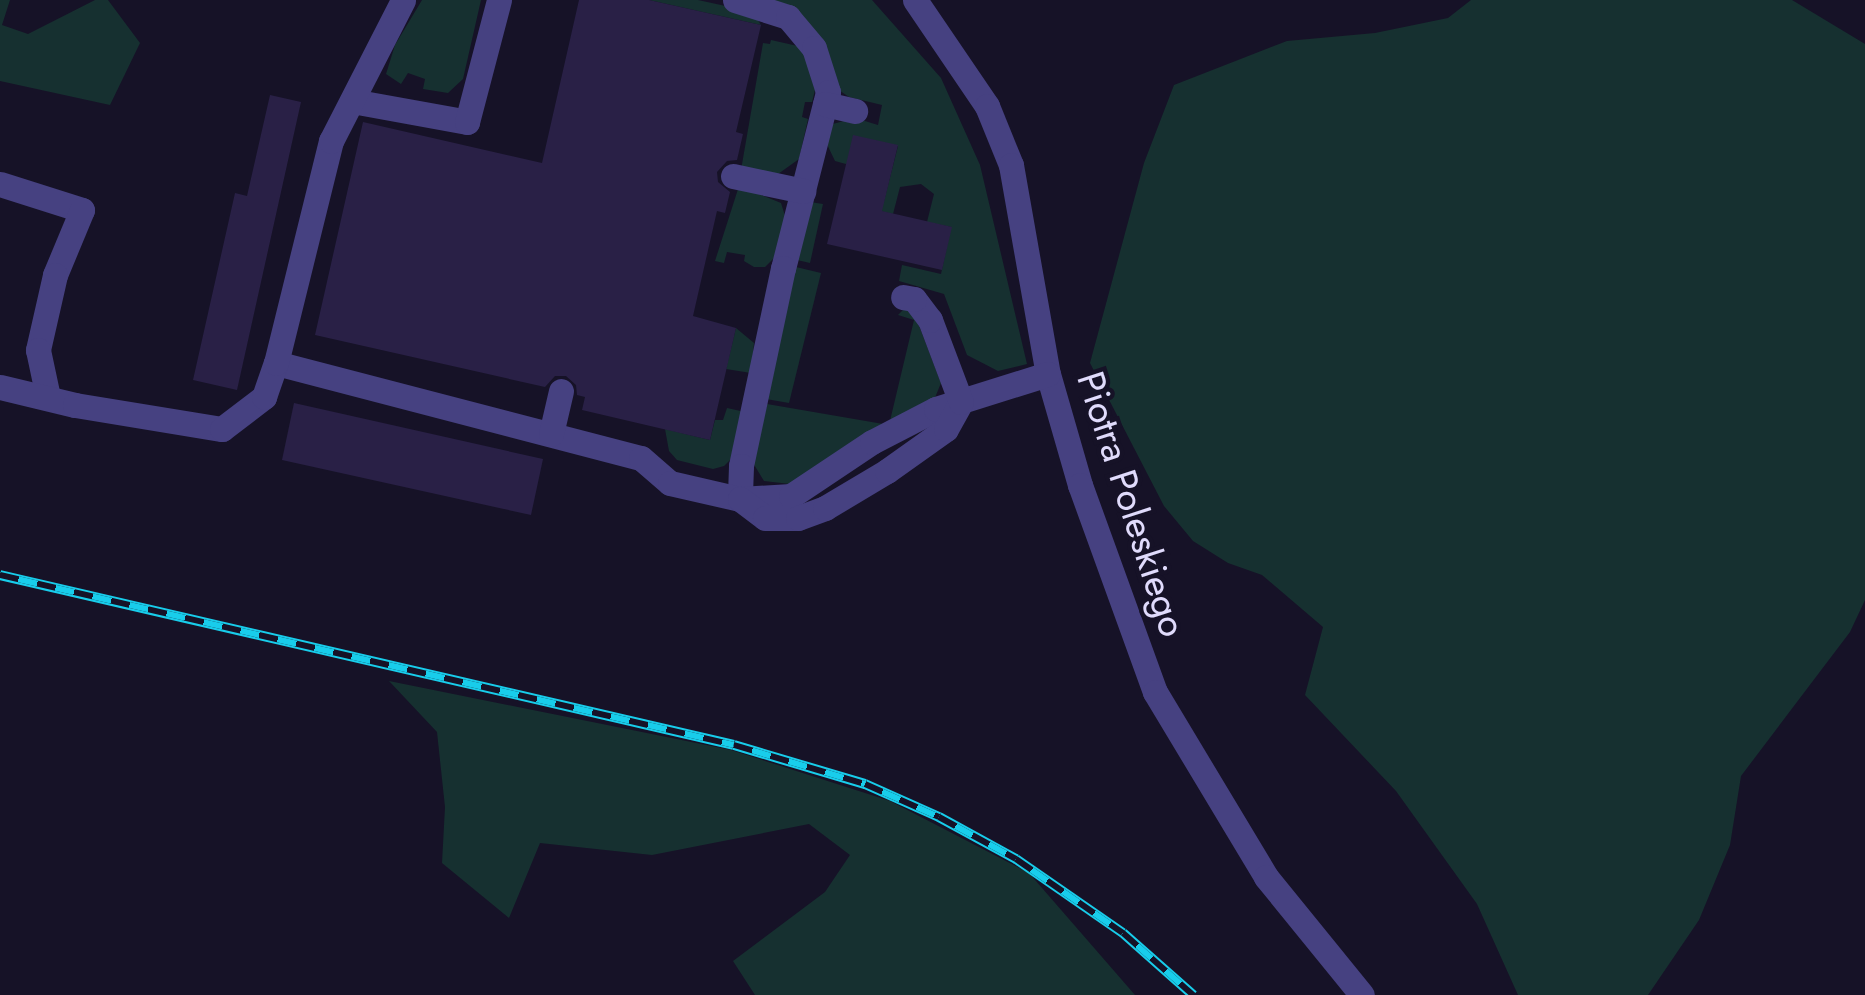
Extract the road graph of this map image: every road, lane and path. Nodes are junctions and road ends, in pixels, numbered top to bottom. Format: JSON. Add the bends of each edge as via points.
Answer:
{"nodes":[{"id":1,"x":404,"y":0,"type":"edge"},
{"id":2,"x":499,"y":0,"type":"edge"},
{"id":3,"x":735,"y":0,"type":"edge"},
{"id":4,"x":915,"y":0,"type":"edge"},
{"id":5,"x":352,"y":101,"type":"junction"},
{"id":6,"x":824,"y":104,"type":"junction"},
{"id":7,"x":855,"y":111,"type":"dead end"},
{"id":8,"x":734,"y":176,"type":"dead end"},
{"id":9,"x":0,"y":184,"type":"edge"},
{"id":10,"x":803,"y":191,"type":"junction"},
{"id":11,"x":903,"y":298,"type":"dead end"},
{"id":12,"x":276,"y":363,"type":"junction"},
{"id":13,"x":1048,"y":374,"type":"junction"},
{"id":14,"x":0,"y":387,"type":"edge"},
{"id":15,"x":561,"y":390,"type":"dead end"},
{"id":16,"x":48,"y":397,"type":"junction"},
{"id":17,"x":961,"y":402,"type":"junction"},
{"id":18,"x":552,"y":434,"type":"junction"},
{"id":19,"x":740,"y":499,"type":"junction"},
{"id":20,"x":1362,"y":995,"type":"edge"}],
"edges":[{"from":1,"to":5,"type":"street"},
{"from":2,"to":5,"type":"street","via":[[467,122]]},
{"from":3,"to":6,"type":"street","via":[[788,17],[824,68]]},
{"from":4,"to":13,"type":"street","name":"Piotra Poleskiego","via":[[987,106],[1011,165]]},
{"from":5,"to":12,"type":"street","via":[[331,142]]},
{"from":6,"to":7,"type":"street"},
{"from":6,"to":10,"type":"street"},
{"from":8,"to":10,"type":"street"},
{"from":9,"to":16,"type":"street","via":[[82,210],[54,276],[38,350]]},
{"from":10,"to":19,"type":"street","via":[[741,466]]},
{"from":11,"to":17,"type":"street","via":[[914,299],[930,320]]},
{"from":12,"to":16,"type":"street","via":[[264,397],[222,428]]},
{"from":12,"to":18,"type":"street"},
{"from":13,"to":17,"type":"street"},
{"from":13,"to":20,"type":"street","name":"Piotra Poleskiego","via":[[1080,485],[1156,692],[1266,876]]},
{"from":14,"to":16,"type":"street"},
{"from":15,"to":18,"type":"street"},
{"from":17,"to":19,"type":"street","via":[[872,442],[791,496]]},
{"from":18,"to":19,"type":"street","via":[[641,458],[670,484]]}]}
